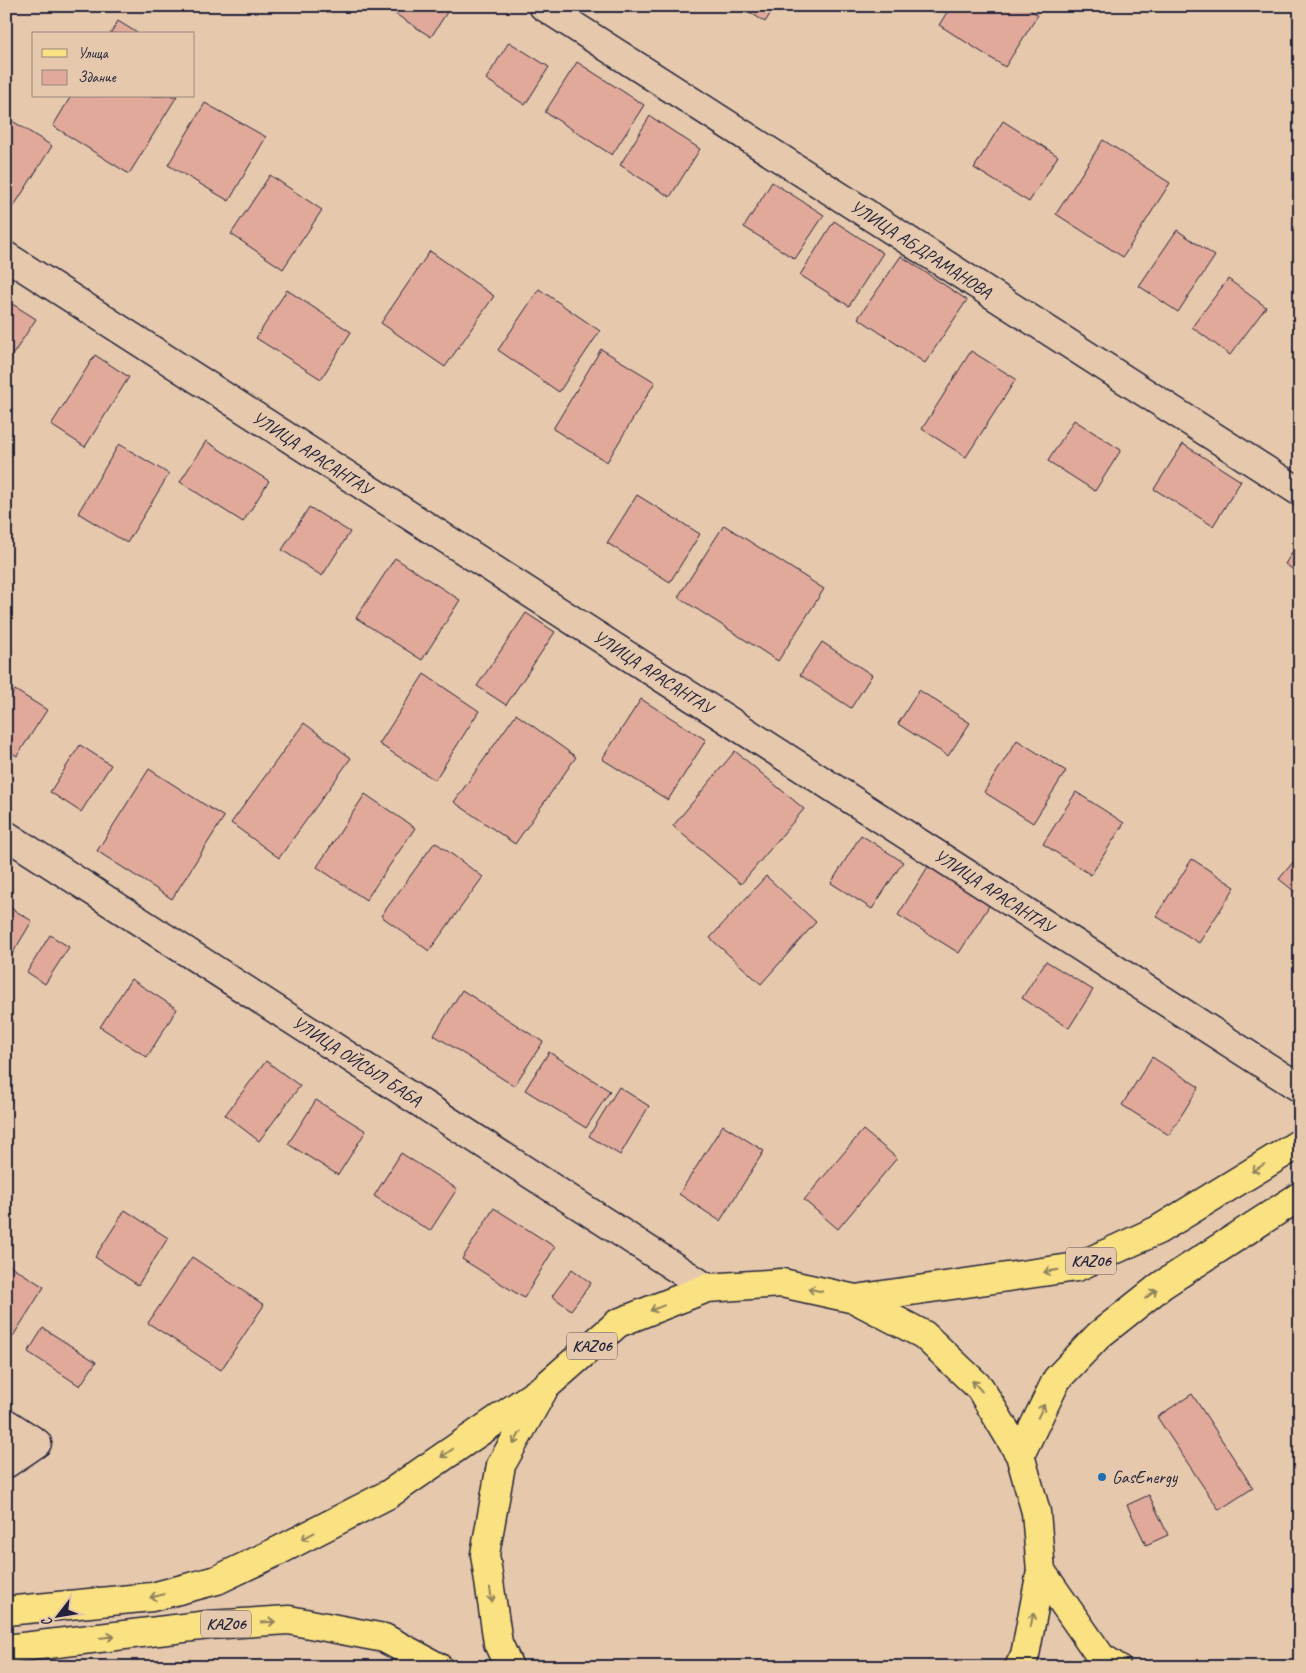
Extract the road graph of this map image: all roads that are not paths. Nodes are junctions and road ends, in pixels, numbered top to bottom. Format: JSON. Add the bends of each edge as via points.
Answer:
{"nodes":[{"id":1,"x":543,"y":6,"type":"edge"},
{"id":2,"x":6,"y":256,"type":"edge"},
{"id":3,"x":1300,"y":492,"type":"edge"},
{"id":4,"x":6,"y":835,"type":"edge"},
{"id":5,"x":1300,"y":1088,"type":"edge"},
{"id":6,"x":1300,"y":1143,"type":"edge"},
{"id":7,"x":1300,"y":1196,"type":"edge"},
{"id":8,"x":707,"y":1288,"type":"junction"},
{"id":9,"x":855,"y":1299,"type":"junction"},
{"id":10,"x":545,"y":1387,"type":"junction"},
{"id":11,"x":6,"y":1423,"type":"edge"},
{"id":12,"x":1020,"y":1455,"type":"junction"},
{"id":13,"x":6,"y":1464,"type":"edge"},
{"id":14,"x":1041,"y":1571,"type":"junction"},
{"id":15,"x":6,"y":1611,"type":"edge"},
{"id":16,"x":6,"y":1649,"type":"edge"},
{"id":17,"x":438,"y":1667,"type":"edge"},
{"id":18,"x":509,"y":1667,"type":"edge"},
{"id":19,"x":1019,"y":1667,"type":"edge"},
{"id":20,"x":1116,"y":1667,"type":"edge"}],
"edges":[{"from":1,"to":3,"type":"street","name":"УЛИЦА АБДРАМАНОВА"},
{"from":2,"to":5,"type":"street","name":"УЛИЦА АРАСАНТАУ"},
{"from":4,"to":8,"type":"street","name":"УЛИЦА ОЙСЫЛ БАБА"},
{"from":6,"to":9,"type":"main road","number":"KАZ06","one_way":true,"via":[[1158,1230],[1077,1267]]},
{"from":12,"to":7,"type":"main road","one_way":true,"via":[[1057,1379],[1099,1335],[1162,1285]]},
{"from":9,"to":8,"type":"main road","number":"KАZ06","one_way":true,"via":[[782,1283]]},
{"from":8,"to":10,"type":"main road","number":"KАZ06","one_way":true,"via":[[618,1323]]},
{"from":12,"to":9,"type":"main road","number":"KАZ06","one_way":true,"via":[[980,1388],[924,1335]]},
{"from":10,"to":15,"type":"main road","number":"KАZ06","one_way":true,"via":[[389,1494],[217,1580],[152,1597]]},
{"from":10,"to":18,"type":"main road","number":"KАZ06","one_way":true,"via":[[501,1465],[485,1554],[498,1643]]},
{"from":11,"to":13,"type":"street","via":[[37,1443]]},
{"from":12,"to":14,"type":"main road","number":"KАZ06","via":[[1036,1512]]},
{"from":19,"to":14,"type":"main road","number":"KАZ06","one_way":true,"via":[[1025,1655]]},
{"from":14,"to":20,"type":"main road","via":[[1101,1656]]},
{"from":16,"to":17,"type":"main road","number":"KАZ06","one_way":true,"via":[[209,1625],[289,1620],[384,1638]]}]}
